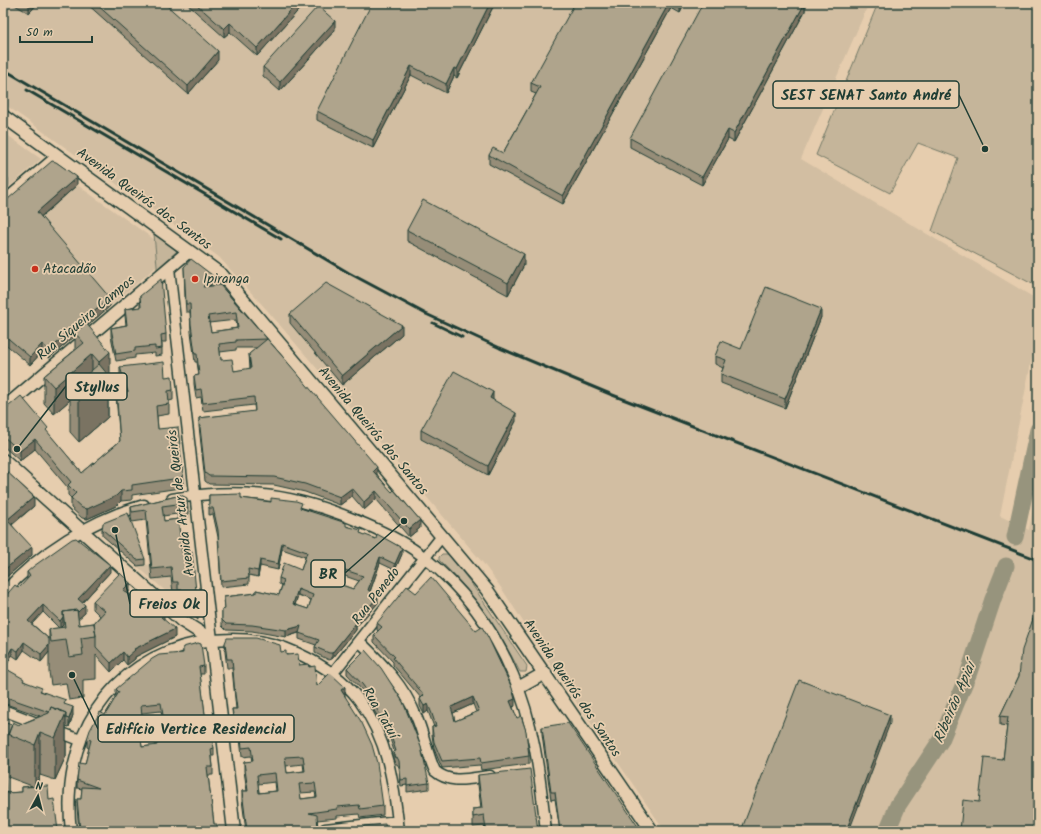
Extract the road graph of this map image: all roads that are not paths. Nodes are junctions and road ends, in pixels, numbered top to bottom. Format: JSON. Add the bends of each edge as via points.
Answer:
{"nodes":[{"id":1,"x":3,"y":116,"type":"edge"},
{"id":2,"x":57,"y":156,"type":"junction"},
{"id":3,"x":3,"y":202,"type":"edge"},
{"id":4,"x":189,"y":251,"type":"junction"},
{"id":5,"x":169,"y":268,"type":"junction"},
{"id":6,"x":3,"y":409,"type":"edge"},
{"id":7,"x":3,"y":460,"type":"edge"},
{"id":8,"x":195,"y":495,"type":"junction"},
{"id":9,"x":163,"y":500,"type":"edge"},
{"id":10,"x":152,"y":503,"type":"edge"},
{"id":11,"x":82,"y":531,"type":"junction"},
{"id":12,"x":442,"y":536,"type":"junction"},
{"id":13,"x":425,"y":557,"type":"junction"},
{"id":14,"x":3,"y":593,"type":"edge"},
{"id":15,"x":212,"y":640,"type":"junction"},
{"id":16,"x":359,"y":641,"type":"junction"},
{"id":17,"x":333,"y":673,"type":"junction"},
{"id":18,"x":544,"y":673,"type":"junction"},
{"id":19,"x":518,"y":688,"type":"junction"},
{"id":20,"x":3,"y":710,"type":"edge"},
{"id":21,"x":80,"y":740,"type":"junction"},
{"id":22,"x":501,"y":775,"type":"edge"},
{"id":23,"x":398,"y":826,"type":"edge"},
{"id":24,"x":354,"y":828,"type":"edge"},
{"id":25,"x":325,"y":829,"type":"edge"},
{"id":26,"x":70,"y":831,"type":"edge"},
{"id":27,"x":234,"y":831,"type":"edge"},
{"id":28,"x":546,"y":831,"type":"edge"},
{"id":29,"x":652,"y":831,"type":"edge"}],
"edges":[{"from":1,"to":2,"type":"main road","name":"Avenida Queirós dos Santos"},
{"from":2,"to":3,"type":"street"},
{"from":2,"to":4,"type":"main road","name":"Avenida Queirós dos Santos"},
{"from":4,"to":5,"type":"main road","name":"Rua Siqueira Campos"},
{"from":4,"to":12,"type":"main road","name":"Avenida Queirós dos Santos","via":[[222,275]]},
{"from":5,"to":6,"type":"main road","name":"Rua Siqueira Campos"},
{"from":5,"to":8,"type":"street","name":"Avenida Artur de Queirós"},
{"from":7,"to":11,"type":"main road"},
{"from":8,"to":9,"type":"street"},
{"from":8,"to":13,"type":"street","via":[[257,493],[301,500],[377,530]]},
{"from":8,"to":15,"type":"street","name":"Avenida Artur de Queirós"},
{"from":10,"to":11,"type":"street"},
{"from":11,"to":14,"type":"street","via":[[38,560]]},
{"from":11,"to":15,"type":"main road","via":[[182,621]]},
{"from":12,"to":13,"type":"street","name":"Rua Penedo"},
{"from":12,"to":18,"type":"main road","name":"Avenida Queirós dos Santos","via":[[487,590]]},
{"from":13,"to":16,"type":"street","name":"Rua Penedo"},
{"from":13,"to":19,"type":"street","via":[[481,617],[505,657]]},
{"from":15,"to":17,"type":"street","name":"Rua Tatuí","via":[[234,638],[270,642],[303,655]]},
{"from":15,"to":21,"type":"street","name":"Rua Tatuí","via":[[165,651],[132,671],[99,705]]},
{"from":15,"to":27,"type":"main road","name":"Avenida Artur de Queirós"},
{"from":16,"to":17,"type":"street","name":"Rua Penedo"},
{"from":16,"to":22,"type":"street","via":[[387,669],[405,694],[417,716],[435,771],[442,777],[455,780]]},
{"from":17,"to":23,"type":"street","name":"Rua Tatuí","via":[[359,700],[381,739],[390,765]]},
{"from":18,"to":19,"type":"main road"},
{"from":18,"to":29,"type":"main road","name":"Avenida Queirós dos Santos"},
{"from":19,"to":28,"type":"street","via":[[534,736],[535,771]]},
{"from":20,"to":21,"type":"street"},
{"from":21,"to":26,"type":"street","name":"Rua Tatuí","via":[[69,781]]},
{"from":23,"to":24,"type":"street"},
{"from":24,"to":25,"type":"street"}]}
